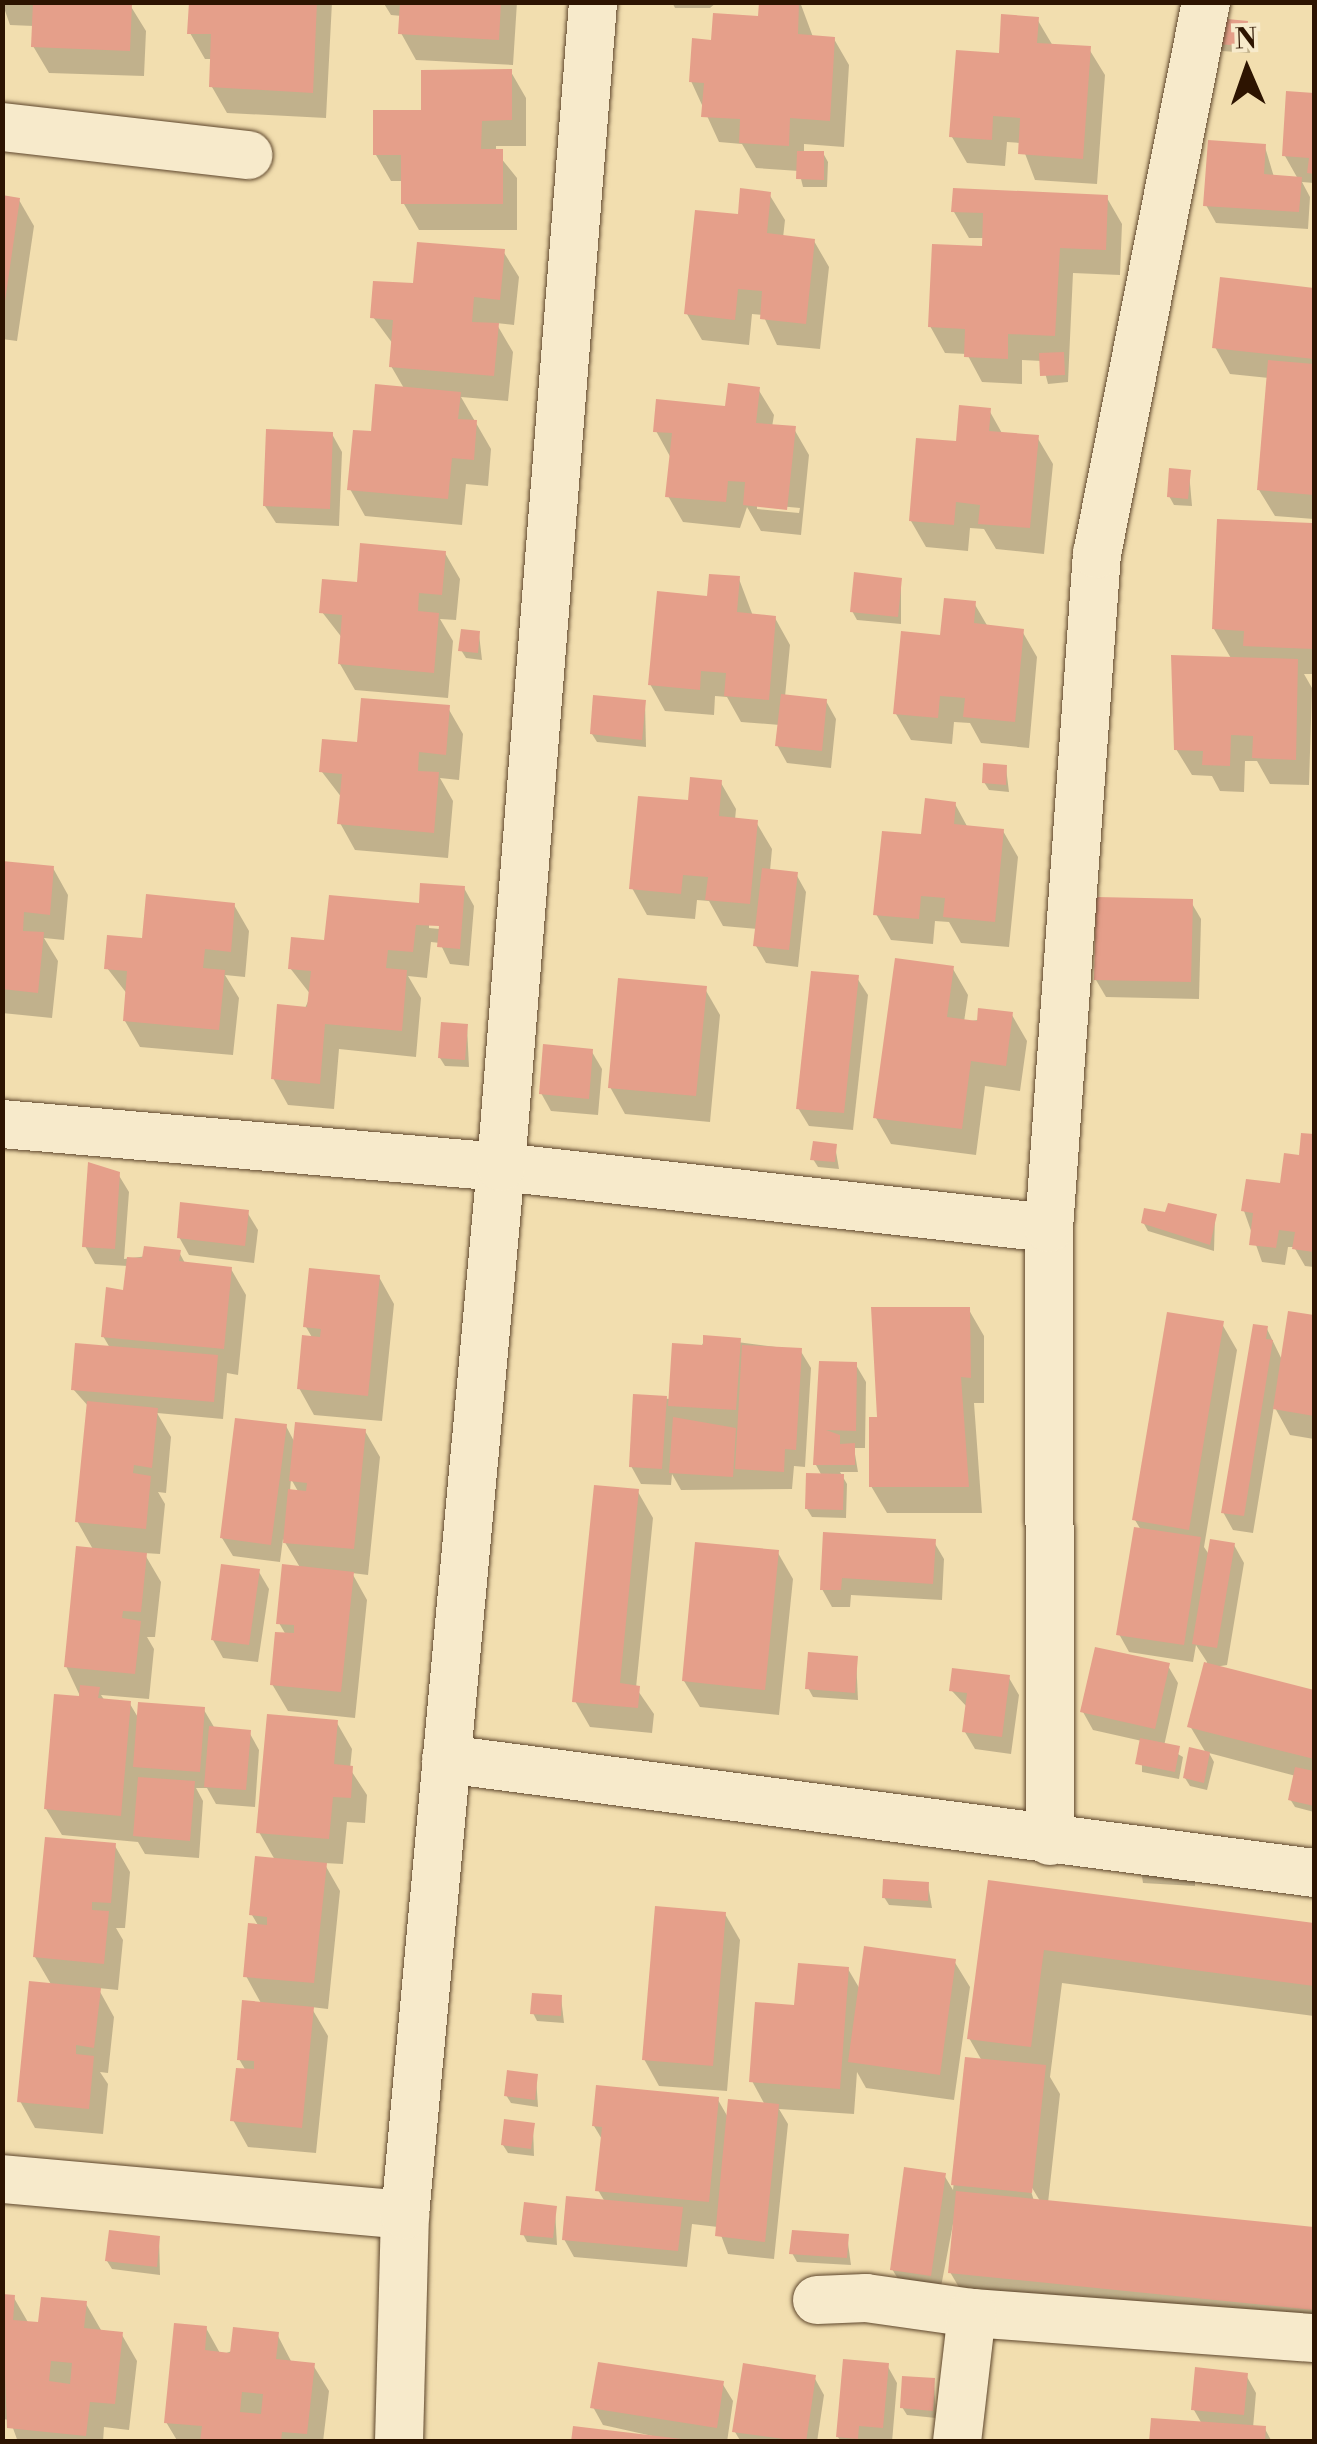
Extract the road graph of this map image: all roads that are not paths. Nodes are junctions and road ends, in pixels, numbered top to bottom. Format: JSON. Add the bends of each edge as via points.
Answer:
{"nodes":[{"id":1,"x":593,"y":2,"type":"edge"},
{"id":2,"x":1206,"y":2,"type":"edge"},
{"id":3,"x":2,"y":127,"type":"edge"},
{"id":4,"x":248,"y":155,"type":"dead end"},
{"id":5,"x":2,"y":1124,"type":"edge"},
{"id":6,"x":501,"y":1167,"type":"junction"},
{"id":7,"x":1049,"y":1228,"type":"junction"},
{"id":8,"x":446,"y":1759,"type":"junction"},
{"id":9,"x":1050,"y":1841,"type":"junction"},
{"id":10,"x":1314,"y":1872,"type":"edge"},
{"id":11,"x":2,"y":2179,"type":"edge"},
{"id":12,"x":404,"y":2215,"type":"junction"},
{"id":13,"x":818,"y":2300,"type":"dead end"},
{"id":14,"x":972,"y":2313,"type":"junction"},
{"id":15,"x":1314,"y":2338,"type":"edge"},
{"id":16,"x":399,"y":2442,"type":"edge"},
{"id":17,"x":957,"y":2442,"type":"edge"}],
"edges":[{"from":1,"to":6,"type":"street"},
{"from":2,"to":7,"type":"street","via":[[1097,554]]},
{"from":3,"to":4,"type":"street"},
{"from":5,"to":6,"type":"street"},
{"from":6,"to":7,"type":"street"},
{"from":6,"to":8,"type":"street"},
{"from":7,"to":9,"type":"street"},
{"from":8,"to":9,"type":"street"},
{"from":8,"to":12,"type":"street"},
{"from":9,"to":10,"type":"street"},
{"from":11,"to":12,"type":"street"},
{"from":12,"to":16,"type":"street"},
{"from":13,"to":14,"type":"street","via":[[866,2298]]},
{"from":14,"to":15,"type":"street"},
{"from":14,"to":17,"type":"street"}]}
